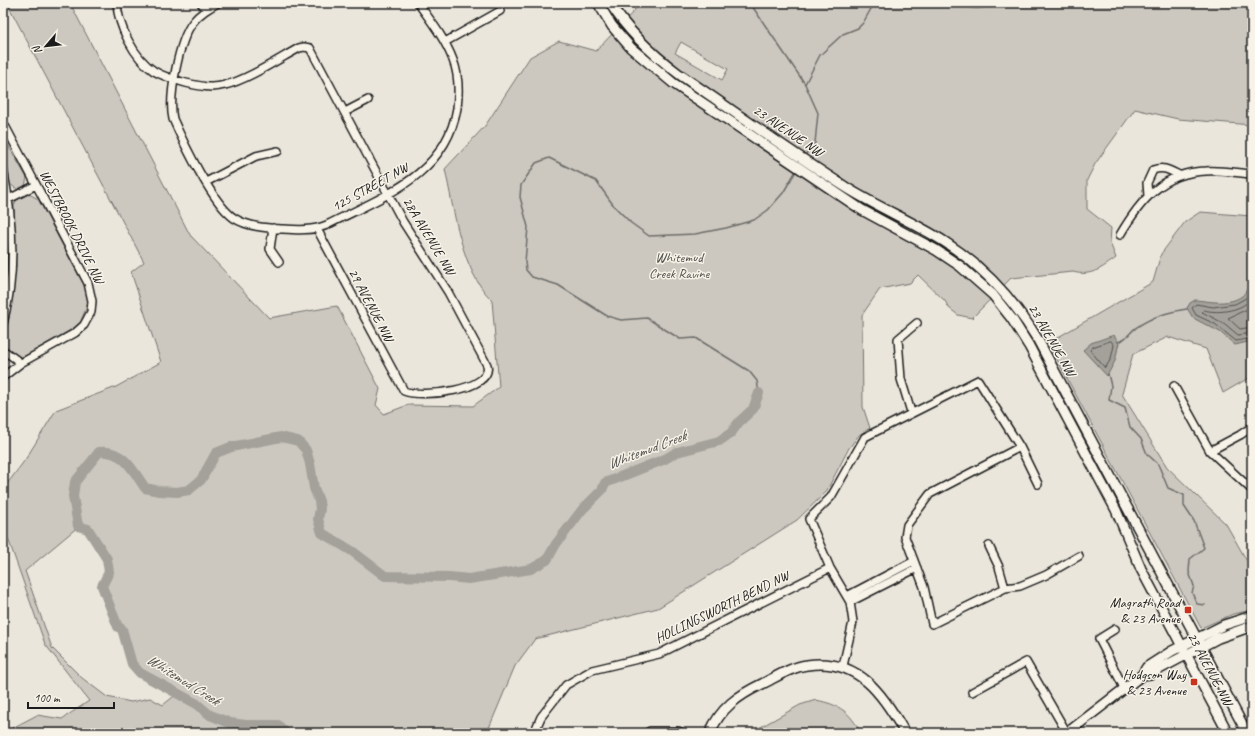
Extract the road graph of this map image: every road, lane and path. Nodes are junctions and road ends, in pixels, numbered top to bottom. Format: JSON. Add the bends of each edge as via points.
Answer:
{"nodes":[{"id":1,"x":117,"y":3,"type":"edge"},
{"id":2,"x":201,"y":3,"type":"edge"},
{"id":3,"x":218,"y":3,"type":"edge"},
{"id":4,"x":418,"y":3,"type":"edge"},
{"id":5,"x":598,"y":3,"type":"edge"},
{"id":6,"x":610,"y":3,"type":"edge"},
{"id":7,"x":206,"y":9,"type":"junction"},
{"id":8,"x":500,"y":11,"type":"dead end"},
{"id":9,"x":445,"y":42,"type":"junction"},
{"id":10,"x":174,"y":79,"type":"junction"},
{"id":11,"x":368,"y":100,"type":"dead end"},
{"id":12,"x":345,"y":112,"type":"junction"},
{"id":13,"x":3,"y":122,"type":"edge"},
{"id":14,"x":773,"y":144,"type":"junction"},
{"id":15,"x":278,"y":150,"type":"dead end"},
{"id":16,"x":3,"y":168,"type":"edge"},
{"id":17,"x":1252,"y":174,"type":"edge"},
{"id":18,"x":1179,"y":175,"type":"junction"},
{"id":19,"x":206,"y":182,"type":"junction"},
{"id":20,"x":36,"y":185,"type":"junction"},
{"id":21,"x":388,"y":193,"type":"junction"},
{"id":22,"x":1148,"y":196,"type":"junction"},
{"id":23,"x":9,"y":198,"type":"junction"},
{"id":24,"x":273,"y":228,"type":"junction"},
{"id":25,"x":317,"y":229,"type":"junction"},
{"id":26,"x":1120,"y":236,"type":"dead end"},
{"id":27,"x":280,"y":262,"type":"dead end"},
{"id":28,"x":3,"y":323,"type":"edge"},
{"id":29,"x":917,"y":323,"type":"dead end"},
{"id":30,"x":3,"y":350,"type":"edge"},
{"id":31,"x":20,"y":363,"type":"junction"},
{"id":32,"x":3,"y":377,"type":"edge"},
{"id":33,"x":1174,"y":386,"type":"dead end"},
{"id":34,"x":404,"y":391,"type":"joint"},
{"id":35,"x":912,"y":412,"type":"junction"},
{"id":36,"x":1252,"y":427,"type":"edge"},
{"id":37,"x":1020,"y":447,"type":"junction"},
{"id":38,"x":1210,"y":451,"type":"junction"},
{"id":39,"x":1038,"y":484,"type":"dead end"},
{"id":40,"x":1252,"y":490,"type":"edge"},
{"id":41,"x":989,"y":546,"type":"dead end"},
{"id":42,"x":1079,"y":556,"type":"dead end"},
{"id":43,"x":916,"y":565,"type":"junction"},
{"id":44,"x":830,"y":568,"type":"junction"},
{"id":45,"x":1005,"y":588,"type":"junction"},
{"id":46,"x":848,"y":599,"type":"junction"},
{"id":47,"x":1252,"y":616,"type":"edge"},
{"id":48,"x":1252,"y":626,"type":"edge"},
{"id":49,"x":1115,"y":629,"type":"dead end"},
{"id":50,"x":1199,"y":642,"type":"junction"},
{"id":51,"x":1184,"y":650,"type":"junction"},
{"id":52,"x":843,"y":666,"type":"junction"},
{"id":53,"x":1124,"y":688,"type":"junction"},
{"id":54,"x":972,"y":692,"type":"dead end"},
{"id":55,"x":534,"y":733,"type":"edge"},
{"id":56,"x":647,"y":733,"type":"edge"},
{"id":57,"x":683,"y":733,"type":"edge"},
{"id":58,"x":710,"y":733,"type":"edge"},
{"id":59,"x":905,"y":733,"type":"edge"},
{"id":60,"x":1067,"y":733,"type":"edge"},
{"id":61,"x":1228,"y":733,"type":"edge"},
{"id":62,"x":1247,"y":733,"type":"edge"}],
"edges":[{"from":1,"to":10,"type":"street","via":[[122,24],[141,59],[152,70]]},
{"from":2,"to":7,"type":"street"},
{"from":3,"to":7,"type":"street"},
{"from":4,"to":9,"type":"street","name":"125 STREET NW"},
{"from":5,"to":14,"type":"main road","name":"23 AVENUE NW","via":[[612,26],[651,66],[673,83]]},
{"from":6,"to":14,"type":"main road","name":"23 AVENUE NW","via":[[620,19],[656,56]]},
{"from":7,"to":10,"type":"street","name":"125 STREET NW","via":[[189,28]]},
{"from":8,"to":9,"type":"street"},
{"from":9,"to":21,"type":"street","name":"125 STREET NW","via":[[454,62],[458,83],[458,104],[454,122],[444,147],[426,168],[412,180]]},
{"from":10,"to":12,"type":"street","name":"28A AVENUE NW","via":[[202,87],[226,85],[299,48],[307,47],[315,54]]},
{"from":10,"to":19,"type":"street","name":"125 STREET NW","via":[[171,98],[174,119]]},
{"from":11,"to":12,"type":"street"},
{"from":12,"to":21,"type":"street","name":"28A AVENUE NW"},
{"from":13,"to":20,"type":"street","name":"WESTBROOK DRIVE NW"},
{"from":14,"to":50,"type":"main road","name":"23 AVENUE NW","via":[[824,172],[870,202],[944,242],[966,257],[1000,287],[1021,312],[1038,340]]},
{"from":14,"to":51,"type":"main road","name":"23 AVENUE NW","via":[[817,181],[960,266],[993,295],[1029,346],[1113,503],[1137,560]]},
{"from":15,"to":19,"type":"street","via":[[256,156]]},
{"from":16,"to":23,"type":"street"},
{"from":17,"to":18,"type":"street","via":[[1206,171]]},
{"from":18,"to":22,"type":"street"},
{"from":18,"to":22,"type":"street","via":[[1168,169],[1153,170],[1148,183]]},
{"from":19,"to":24,"type":"street","name":"125 STREET NW","via":[[220,205],[234,217],[250,225]]},
{"from":20,"to":23,"type":"street"},
{"from":20,"to":31,"type":"street","name":"WESTBROOK DRIVE NW","via":[[88,283],[92,301],[87,322],[79,330]]},
{"from":21,"to":25,"type":"street","name":"125 STREET NW"},
{"from":21,"to":34,"type":"street","name":"28A AVENUE NW","via":[[406,227],[448,292],[487,365],[487,374],[482,379],[458,390],[412,394]]},
{"from":22,"to":26,"type":"street","via":[[1135,210]]},
{"from":23,"to":28,"type":"street","via":[[12,264]]},
{"from":24,"to":25,"type":"street","name":"125 STREET NW"},
{"from":24,"to":27,"type":"street","via":[[270,250]]},
{"from":25,"to":34,"type":"street","name":"29 AVENUE NW"},
{"from":29,"to":35,"type":"street","via":[[898,339],[901,379]]},
{"from":30,"to":31,"type":"street"},
{"from":31,"to":32,"type":"street","name":"WESTBROOK DRIVE NW"},
{"from":33,"to":38,"type":"street"},
{"from":35,"to":37,"type":"street","via":[[978,380]]},
{"from":35,"to":44,"type":"street","via":[[865,437],[831,497],[809,519]]},
{"from":36,"to":38,"type":"street"},
{"from":37,"to":39,"type":"street"},
{"from":37,"to":43,"type":"street","via":[[930,494],[906,525],[905,537]]},
{"from":38,"to":40,"type":"street"},
{"from":41,"to":45,"type":"street"},
{"from":42,"to":45,"type":"street","via":[[1046,575],[1020,586]]},
{"from":43,"to":45,"type":"street","via":[[932,624]]},
{"from":43,"to":46,"type":"street"},
{"from":44,"to":46,"type":"street"},
{"from":44,"to":55,"type":"street","name":"HOLLINGSWORTH BEND NW","via":[[659,654],[592,670],[566,685],[541,717]]},
{"from":46,"to":52,"type":"street","via":[[853,622]]},
{"from":47,"to":50,"type":"main road","via":[[1231,622]]},
{"from":48,"to":50,"type":"main road"},
{"from":49,"to":53,"type":"street","via":[[1099,639]]},
{"from":50,"to":51,"type":"main road"},
{"from":50,"to":62,"type":"main road","name":"23 AVENUE NW"},
{"from":51,"to":53,"type":"main road","via":[[1150,674],[1142,675]]},
{"from":51,"to":61,"type":"main road","name":"23 AVENUE NW"},
{"from":52,"to":58,"type":"main road","via":[[806,665],[778,675],[735,699],[722,712]]},
{"from":52,"to":59,"type":"main road","via":[[867,681],[888,703]]},
{"from":53,"to":60,"type":"main road"},
{"from":54,"to":60,"type":"street","via":[[1026,662]]},
{"from":56,"to":57,"type":"street"}]}
